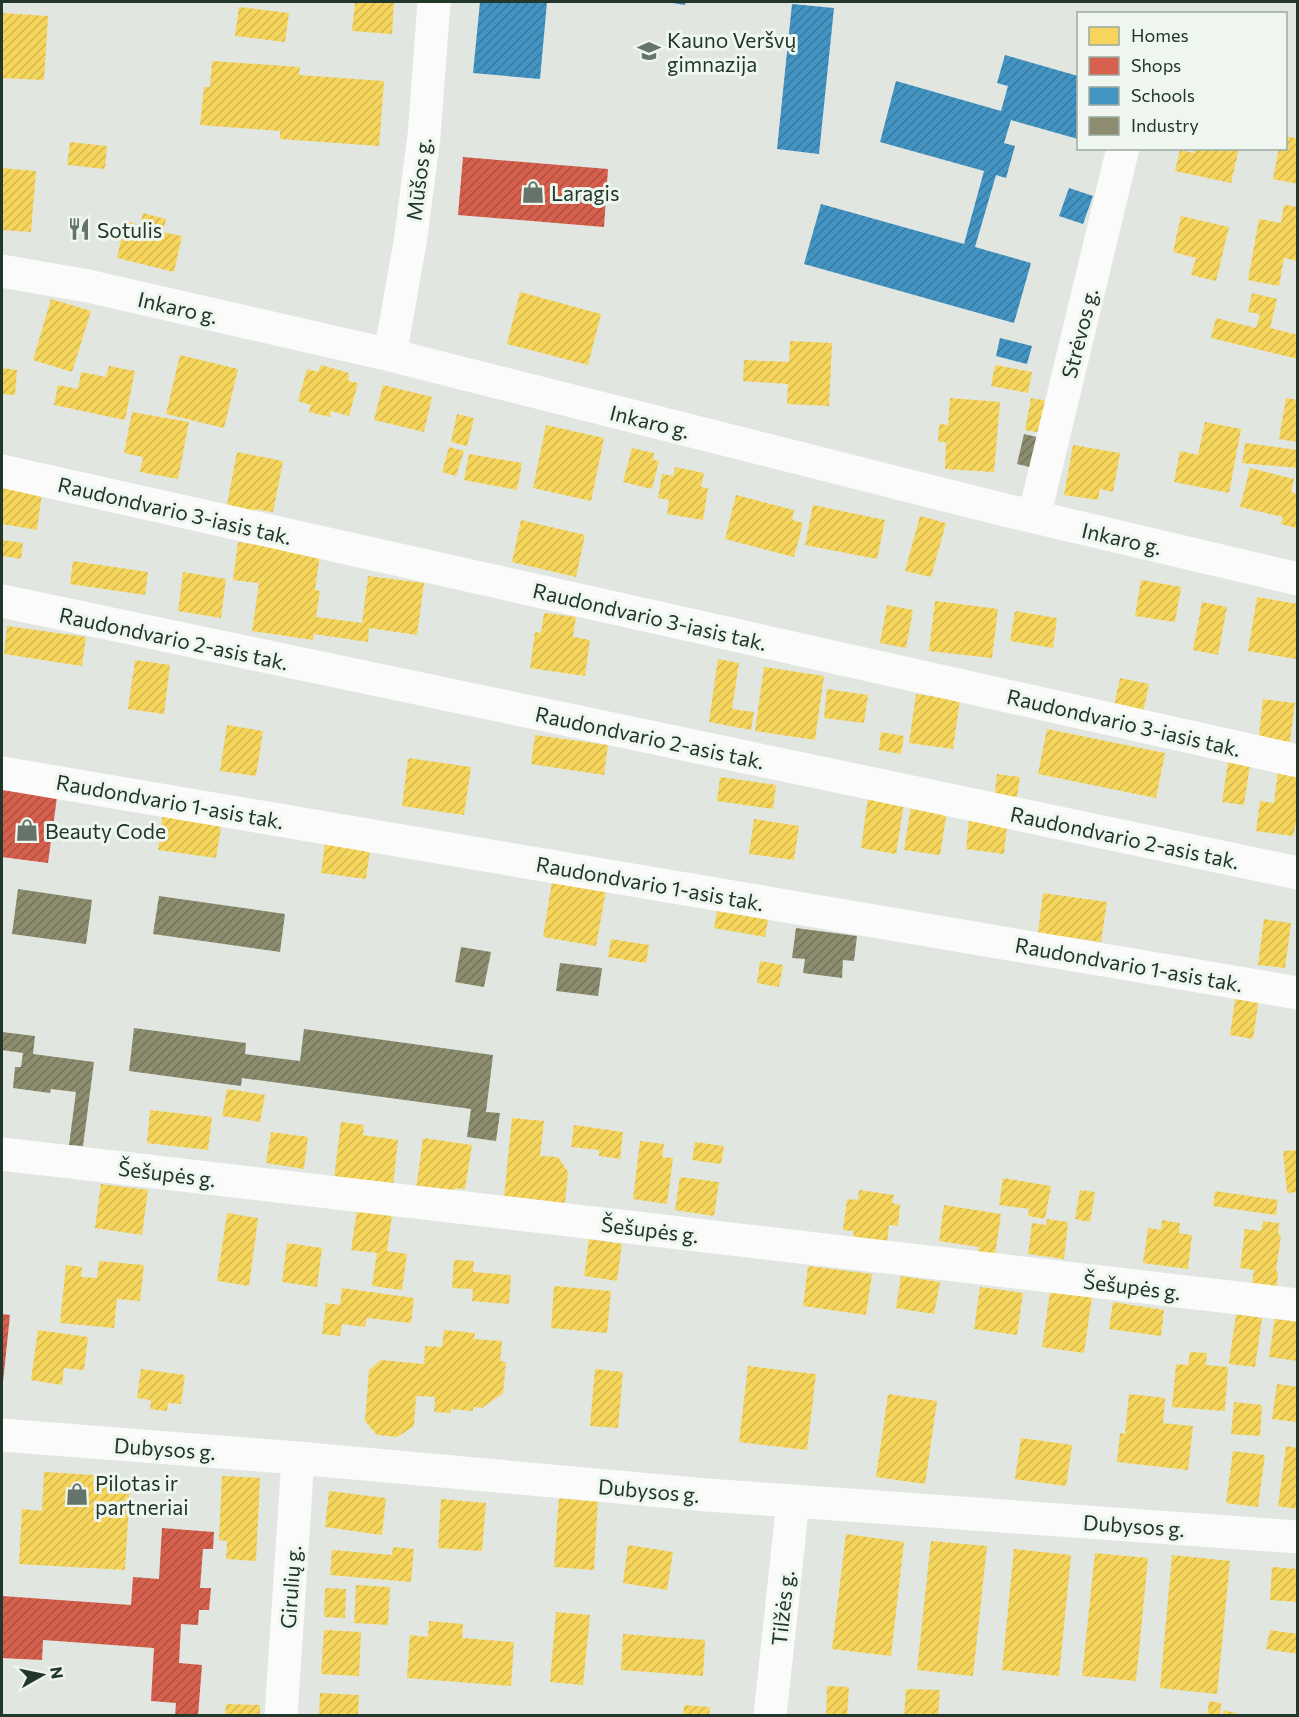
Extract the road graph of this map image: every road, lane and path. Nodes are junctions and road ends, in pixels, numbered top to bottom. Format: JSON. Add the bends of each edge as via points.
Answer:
{"nodes":[{"id":1,"x":434,"y":2,"type":"edge"},
{"id":2,"x":1123,"y":150,"type":"edge"},
{"id":3,"x":2,"y":271,"type":"edge"},
{"id":4,"x":390,"y":355,"type":"junction"},
{"id":5,"x":2,"y":471,"type":"edge"},
{"id":6,"x":1034,"y":517,"type":"junction"},
{"id":7,"x":1298,"y":579,"type":"edge"},
{"id":8,"x":2,"y":602,"type":"edge"},
{"id":9,"x":1298,"y":761,"type":"edge"},
{"id":10,"x":2,"y":773,"type":"edge"},
{"id":11,"x":1298,"y":873,"type":"edge"},
{"id":12,"x":1298,"y":993,"type":"edge"},
{"id":13,"x":2,"y":1154,"type":"edge"},
{"id":14,"x":1298,"y":1305,"type":"edge"},
{"id":15,"x":2,"y":1435,"type":"edge"},
{"id":16,"x":298,"y":1458,"type":"junction"},
{"id":17,"x":794,"y":1501,"type":"junction"},
{"id":18,"x":1298,"y":1536,"type":"edge"},
{"id":19,"x":281,"y":1716,"type":"edge"},
{"id":20,"x":770,"y":1716,"type":"edge"}],
"edges":[{"from":1,"to":4,"type":"street","name":"Mūšos g.","via":[[424,136]]},
{"from":2,"to":6,"type":"street","name":"Strėvos g."},
{"from":3,"to":4,"type":"street","name":"Inkaro g.","via":[[88,286]]},
{"from":4,"to":6,"type":"street","name":"Inkaro g."},
{"from":5,"to":9,"type":"street","name":"Raudondvario 3-iasis tak."},
{"from":6,"to":7,"type":"street","name":"Inkaro g."},
{"from":8,"to":11,"type":"street","name":"Raudondvario 2-asis tak."},
{"from":10,"to":12,"type":"street","name":"Raudondvario 1-asis tak."},
{"from":13,"to":14,"type":"street","name":"Šešupės g."},
{"from":15,"to":16,"type":"street","name":"Dubysos g."},
{"from":16,"to":17,"type":"street","name":"Dubysos g."},
{"from":16,"to":19,"type":"street","name":"Girulių g."},
{"from":17,"to":18,"type":"street","name":"Dubysos g."},
{"from":17,"to":20,"type":"street","name":"Tilžės g."}]}
